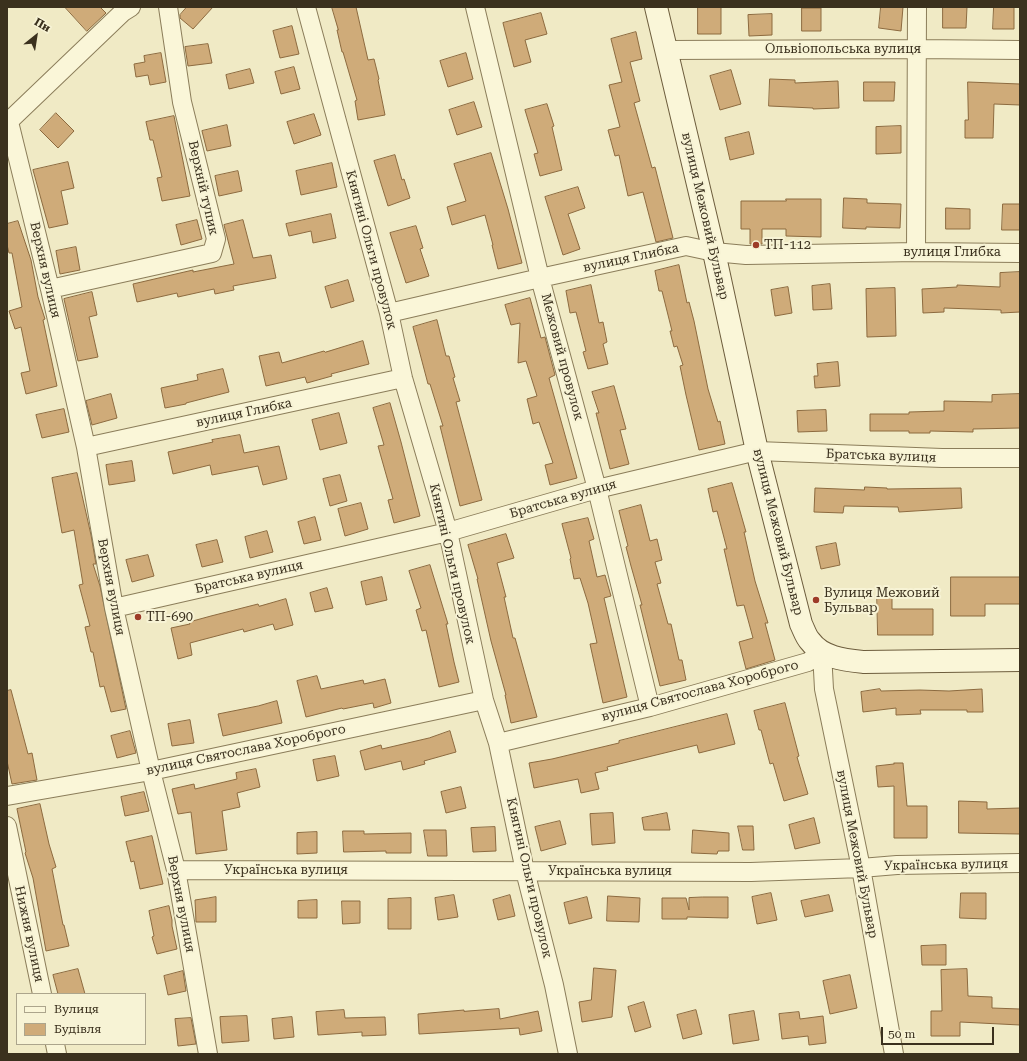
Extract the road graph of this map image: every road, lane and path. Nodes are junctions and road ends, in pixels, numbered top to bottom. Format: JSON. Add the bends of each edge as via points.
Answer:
{"nodes":[{"id":1,"x":130,"y":7,"type":"edge"},
{"id":2,"x":168,"y":7,"type":"edge"},
{"id":3,"x":306,"y":7,"type":"edge"},
{"id":4,"x":475,"y":7,"type":"edge"},
{"id":5,"x":656,"y":7,"type":"edge"},
{"id":6,"x":917,"y":7,"type":"edge"},
{"id":7,"x":917,"y":49,"type":"junction"},
{"id":8,"x":667,"y":50,"type":"junction"},
{"id":9,"x":1020,"y":50,"type":"edge"},
{"id":10,"x":8,"y":123,"type":"edge"},
{"id":11,"x":714,"y":252,"type":"junction"},
{"id":12,"x":916,"y":252,"type":"junction"},
{"id":13,"x":1020,"y":252,"type":"edge"},
{"id":14,"x":540,"y":278,"type":"junction"},
{"id":15,"x":50,"y":289,"type":"junction"},
{"id":16,"x":389,"y":314,"type":"junction"},
{"id":17,"x":403,"y":378,"type":"junction"},
{"id":18,"x":86,"y":447,"type":"junction"},
{"id":19,"x":757,"y":451,"type":"junction"},
{"id":20,"x":1020,"y":458,"type":"edge"},
{"id":21,"x":597,"y":489,"type":"junction"},
{"id":22,"x":448,"y":532,"type":"junction"},
{"id":23,"x":114,"y":608,"type":"junction"},
{"id":24,"x":822,"y":652,"type":"junction"},
{"id":25,"x":1020,"y":660,"type":"edge"},
{"id":26,"x":484,"y":700,"type":"junction"},
{"id":27,"x":650,"y":707,"type":"junction"},
{"id":28,"x":498,"y":743,"type":"junction"},
{"id":29,"x":151,"y":771,"type":"junction"},
{"id":30,"x":7,"y":796,"type":"edge"},
{"id":31,"x":7,"y":826,"type":"edge"},
{"id":32,"x":1020,"y":863,"type":"edge"},
{"id":33,"x":862,"y":868,"type":"junction"},
{"id":34,"x":176,"y":870,"type":"junction"},
{"id":35,"x":526,"y":871,"type":"junction"},
{"id":36,"x":42,"y":993,"type":"edge"},
{"id":37,"x":208,"y":1054,"type":"edge"},
{"id":38,"x":568,"y":1054,"type":"edge"},
{"id":39,"x":894,"y":1054,"type":"edge"}],
"edges":[{"from":1,"to":10,"type":"street"},
{"from":2,"to":15,"type":"street","name":"Верхній тупик","via":[[182,102],[216,239],[212,253]]},
{"from":3,"to":16,"type":"street","name":"Княгині Ольги провулок"},
{"from":4,"to":14,"type":"street","name":"Межовий провулок"},
{"from":5,"to":8,"type":"street","name":"вулиця Межовий Бульвар"},
{"from":6,"to":7,"type":"street"},
{"from":7,"to":8,"type":"street","name":"Ольвіопольська вулиця"},
{"from":7,"to":9,"type":"street","name":"Ольвіопольська вулиця"},
{"from":7,"to":12,"type":"street"},
{"from":8,"to":11,"type":"street","name":"вулиця Межовий Бульвар"},
{"from":10,"to":15,"type":"street","name":"Верхня вулиця"},
{"from":11,"to":12,"type":"street","name":"вулиця Глибка","via":[[746,255]]},
{"from":11,"to":14,"type":"street","name":"вулиця Глибка","via":[[686,246]]},
{"from":11,"to":19,"type":"street","name":"вулиця Межовий Бульвар"},
{"from":12,"to":13,"type":"street","name":"вулиця Глибка"},
{"from":14,"to":16,"type":"street","name":"вулиця Глибка"},
{"from":14,"to":21,"type":"street","name":"Межовий провулок"},
{"from":15,"to":18,"type":"street","name":"Верхня вулиця"},
{"from":16,"to":17,"type":"street","name":"Княгині Ольги провулок"},
{"from":17,"to":18,"type":"street","name":"вулиця Глибка"},
{"from":17,"to":22,"type":"street","name":"Княгині Ольги провулок"},
{"from":18,"to":23,"type":"street","name":"Верхня вулиця"},
{"from":19,"to":20,"type":"street","name":"Братська вулиця","via":[[942,458]]},
{"from":19,"to":21,"type":"street","name":"Братська вулиця"},
{"from":19,"to":24,"type":"street","name":"вулиця Межовий Бульвар","via":[[802,624],[810,641]]},
{"from":21,"to":22,"type":"street","name":"Братська вулиця"},
{"from":21,"to":27,"type":"street","name":"Межовий провулок"},
{"from":22,"to":23,"type":"street","name":"Братська вулиця"},
{"from":22,"to":26,"type":"street","name":"Княгині Ольги провулок"},
{"from":23,"to":29,"type":"street","name":"Верхня вулиця"},
{"from":24,"to":25,"type":"street","via":[[840,659],[864,662]]},
{"from":24,"to":27,"type":"street","name":"вулиця Святослава Хороброго","via":[[808,662]]},
{"from":24,"to":33,"type":"street","name":"вулиця Межовий Бульвар","via":[[824,690]]},
{"from":26,"to":28,"type":"street","name":"Княгині Ольги провулок"},
{"from":26,"to":29,"type":"street","name":"вулиця Святослава Хороброго"},
{"from":27,"to":28,"type":"street","name":"вулиця Святослава Хороброго"},
{"from":28,"to":35,"type":"street","name":"Княгині Ольги провулок"},
{"from":29,"to":30,"type":"street","name":"вулиця Святослава Хороброго"},
{"from":29,"to":34,"type":"street","name":"Верхня вулиця"},
{"from":31,"to":36,"type":"street","name":"Нижня вулиця"},
{"from":32,"to":33,"type":"street","name":"Українська вулиця"},
{"from":33,"to":35,"type":"street","name":"Українська вулиця","via":[[750,872]]},
{"from":33,"to":39,"type":"street","name":"вулиця Межовий Бульвар"},
{"from":34,"to":35,"type":"street","name":"Українська вулиця"},
{"from":34,"to":37,"type":"street","name":"Верхня вулиця"},
{"from":35,"to":38,"type":"street","name":"Княгині Ольги провулок"}]}
